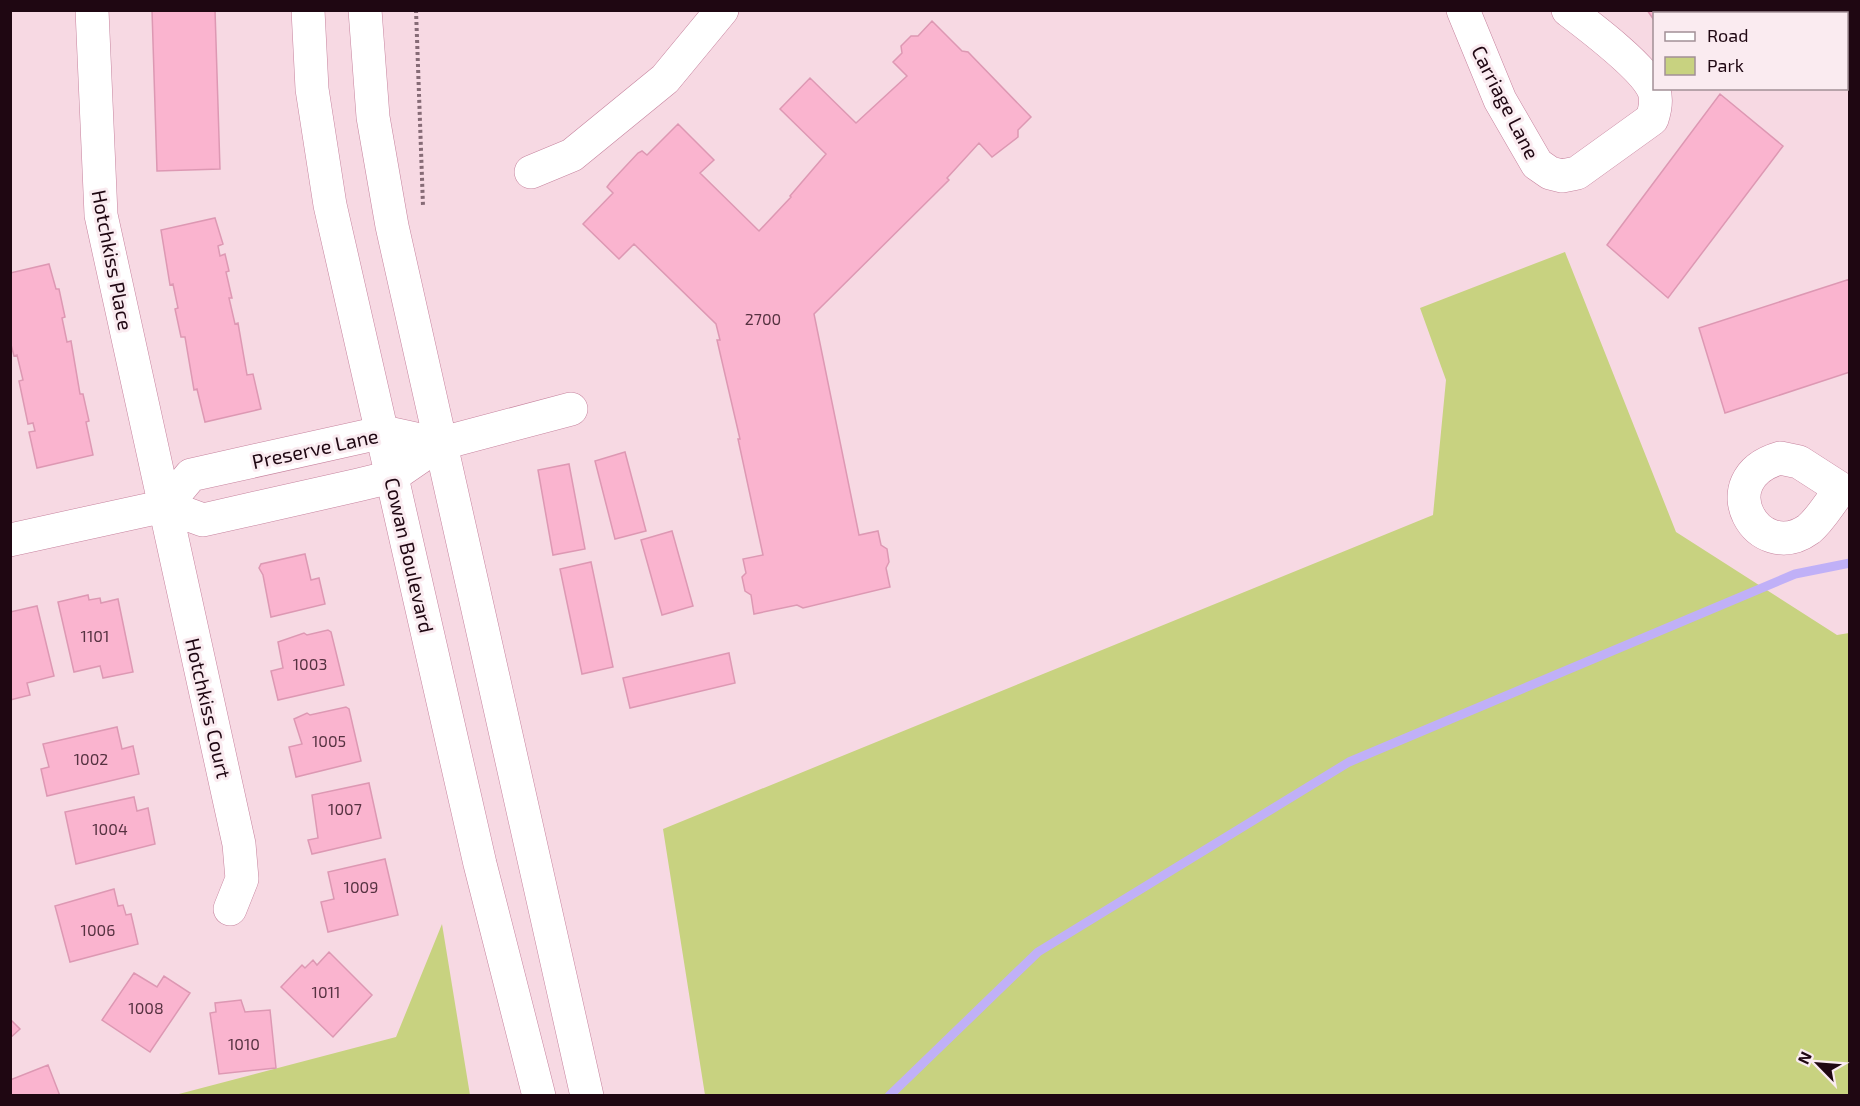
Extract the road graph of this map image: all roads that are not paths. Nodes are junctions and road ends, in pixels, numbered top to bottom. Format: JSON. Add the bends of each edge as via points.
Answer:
{"nodes":[{"id":1,"x":92,"y":10,"type":"edge"},
{"id":2,"x":308,"y":10,"type":"edge"},
{"id":3,"x":365,"y":10,"type":"edge"},
{"id":4,"x":722,"y":10,"type":"edge"},
{"id":5,"x":1463,"y":10,"type":"edge"},
{"id":6,"x":1568,"y":10,"type":"edge"},
{"id":7,"x":531,"y":172,"type":"dead end"},
{"id":8,"x":571,"y":409,"type":"dead end"},
{"id":9,"x":384,"y":432,"type":"junction"},
{"id":10,"x":439,"y":444,"type":"junction"},
{"id":11,"x":391,"y":477,"type":"junction"},
{"id":12,"x":165,"y":506,"type":"junction"},
{"id":13,"x":10,"y":540,"type":"edge"},
{"id":14,"x":230,"y":909,"type":"dead end"},
{"id":15,"x":539,"y":1095,"type":"edge"},
{"id":16,"x":586,"y":1095,"type":"edge"}],
"edges":[{"from":1,"to":12,"type":"main road","name":"Hotchkiss Place","via":[[101,215]]},
{"from":2,"to":9,"type":"main road","name":"Cowan Boulevard","via":[[312,89],[330,205]]},
{"from":3,"to":10,"type":"main road","via":[[375,128]]},
{"from":4,"to":7,"type":"main road","via":[[665,80],[572,155]]},
{"from":5,"to":6,"type":"main road","name":"Carriage Lane","via":[[1500,100],[1537,164],[1562,176],[1577,173],[1652,119],[1656,107],[1648,81],[1601,35]]},
{"from":8,"to":10,"type":"main road"},
{"from":9,"to":10,"type":"main road","name":"Preserve Lane"},
{"from":9,"to":11,"type":"main road","name":"Cowan Boulevard"},
{"from":9,"to":12,"type":"main road","name":"Preserve Lane","via":[[191,475]]},
{"from":10,"to":11,"type":"main road"},
{"from":10,"to":16,"type":"main road"},
{"from":11,"to":12,"type":"main road","via":[[203,519]]},
{"from":11,"to":15,"type":"main road","name":"Cowan Boulevard","via":[[480,864]]},
{"from":12,"to":13,"type":"main road"},
{"from":12,"to":14,"type":"main road","name":"Hotchkiss Court","via":[[240,844],[242,879]]}]}
